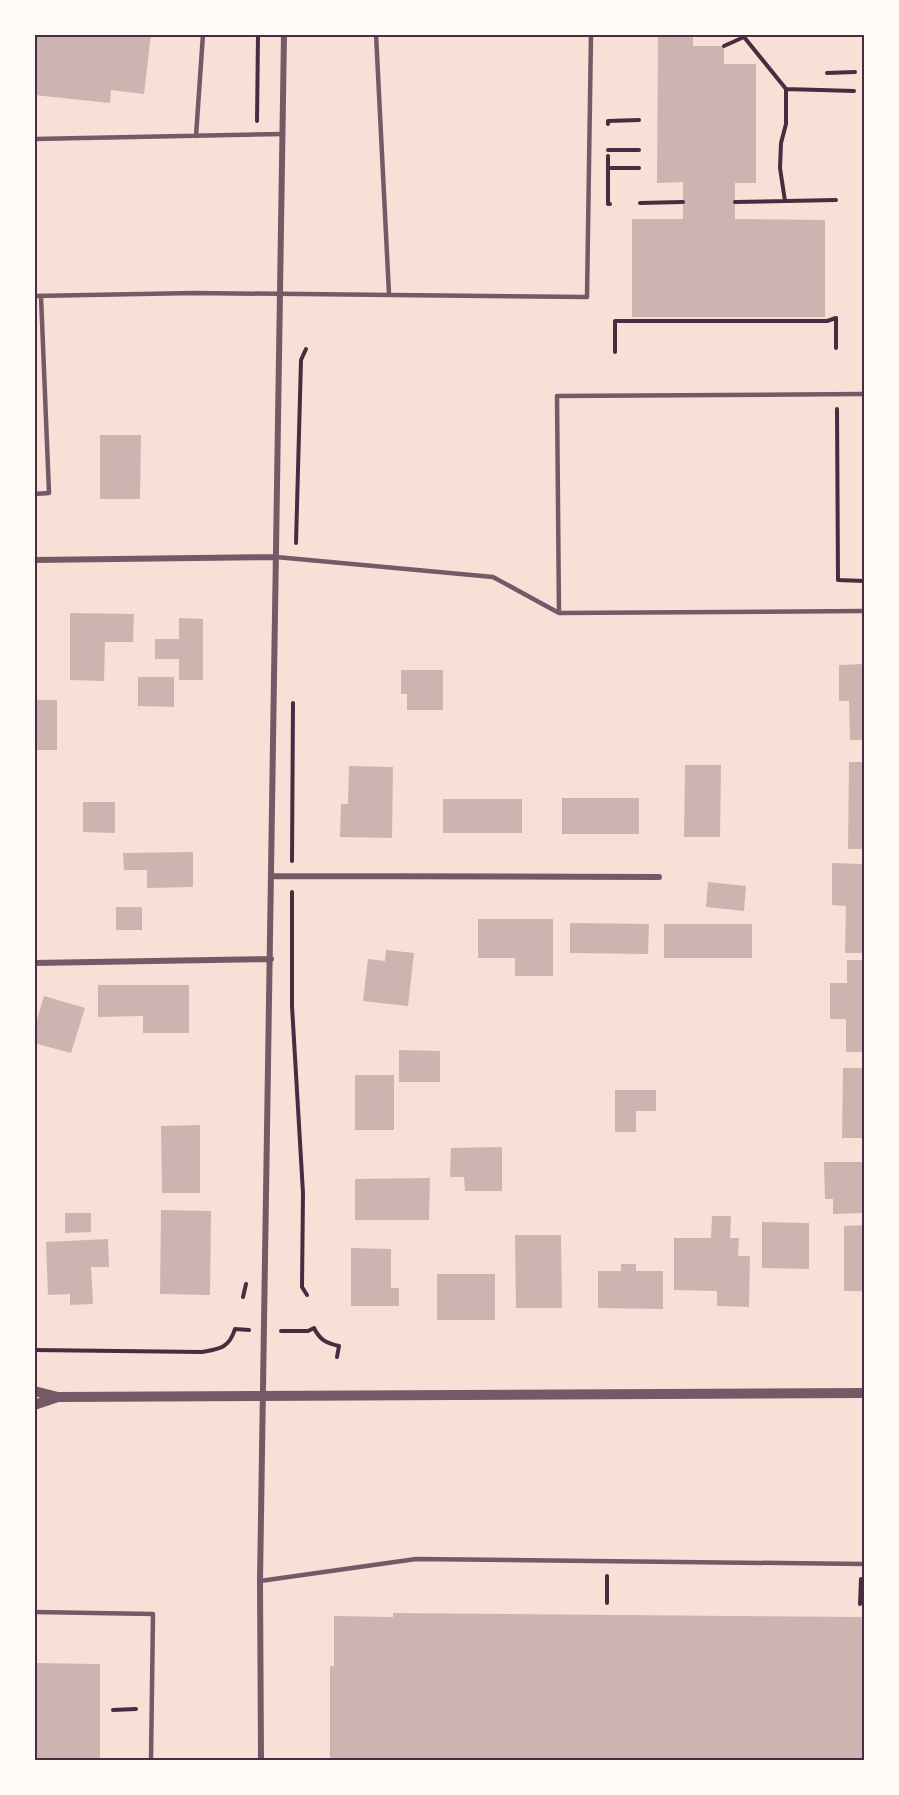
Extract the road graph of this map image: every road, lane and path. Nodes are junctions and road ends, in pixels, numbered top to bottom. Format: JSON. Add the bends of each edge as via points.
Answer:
{"nodes":[{"id":1,"x":202,"y":34,"type":"edge"},
{"id":2,"x":258,"y":34,"type":"edge"},
{"id":3,"x":284,"y":34,"type":"edge"},
{"id":4,"x":376,"y":34,"type":"edge"},
{"id":5,"x":591,"y":34,"type":"edge"},
{"id":6,"x":744,"y":36,"type":"edge"},
{"id":7,"x":724,"y":46,"type":"dead end"},
{"id":8,"x":855,"y":72,"type":"dead end"},
{"id":9,"x":827,"y":73,"type":"dead end"},
{"id":10,"x":786,"y":89,"type":"junction"},
{"id":11,"x":854,"y":91,"type":"dead end"},
{"id":12,"x":639,"y":120,"type":"dead end"},
{"id":13,"x":608,"y":131,"type":"dead end"},
{"id":14,"x":284,"y":134,"type":"junction"},
{"id":15,"x":257,"y":135,"type":"junction"},
{"id":16,"x":196,"y":136,"type":"junction"},
{"id":17,"x":34,"y":139,"type":"edge"},
{"id":18,"x":608,"y":140,"type":"dead end"},
{"id":19,"x":608,"y":150,"type":"junction"},
{"id":20,"x":639,"y":150,"type":"dead end"},
{"id":21,"x":608,"y":168,"type":"junction"},
{"id":22,"x":639,"y":168,"type":"dead end"},
{"id":23,"x":836,"y":200,"type":"dead end"},
{"id":24,"x":785,"y":201,"type":"junction"},
{"id":25,"x":683,"y":202,"type":"dead end"},
{"id":26,"x":735,"y":202,"type":"dead end"},
{"id":27,"x":640,"y":203,"type":"dead end"},
{"id":28,"x":610,"y":204,"type":"dead end"},
{"id":29,"x":280,"y":293,"type":"junction"},
{"id":30,"x":389,"y":294,"type":"junction"},
{"id":31,"x":34,"y":296,"type":"edge"},
{"id":32,"x":41,"y":296,"type":"junction"},
{"id":33,"x":836,"y":348,"type":"dead end"},
{"id":34,"x":306,"y":349,"type":"dead end"},
{"id":35,"x":615,"y":352,"type":"dead end"},
{"id":36,"x":864,"y":394,"type":"edge"},
{"id":37,"x":837,"y":405,"type":"dead end"},
{"id":38,"x":34,"y":494,"type":"edge"},
{"id":39,"x":276,"y":557,"type":"junction"},
{"id":40,"x":296,"y":559,"type":"junction"},
{"id":41,"x":34,"y":560,"type":"edge"},
{"id":42,"x":864,"y":580,"type":"edge"},
{"id":43,"x":864,"y":611,"type":"edge"},
{"id":44,"x":559,"y":613,"type":"junction"},
{"id":45,"x":293,"y":693,"type":"dead end"},
{"id":46,"x":271,"y":876,"type":"junction"},
{"id":47,"x":292,"y":876,"type":"junction"},
{"id":48,"x":659,"y":877,"type":"dead end"},
{"id":49,"x":271,"y":959,"type":"junction"},
{"id":50,"x":34,"y":963,"type":"edge"},
{"id":51,"x":307,"y":1295,"type":"dead end"},
{"id":52,"x":248,"y":1330,"type":"dead end"},
{"id":53,"x":308,"y":1332,"type":"dead end"},
{"id":54,"x":34,"y":1350,"type":"edge"},
{"id":55,"x":337,"y":1357,"type":"dead end"},
{"id":56,"x":34,"y":1391,"type":"edge"},
{"id":57,"x":864,"y":1393,"type":"edge"},
{"id":58,"x":262,"y":1395,"type":"junction"},
{"id":59,"x":58,"y":1397,"type":"junction"},
{"id":60,"x":34,"y":1405,"type":"edge"},
{"id":61,"x":864,"y":1564,"type":"edge"},
{"id":62,"x":608,"y":1577,"type":"dead end"},
{"id":63,"x":861,"y":1579,"type":"dead end"},
{"id":64,"x":260,"y":1581,"type":"junction"},
{"id":65,"x":607,"y":1603,"type":"dead end"},
{"id":66,"x":860,"y":1605,"type":"dead end"},
{"id":67,"x":34,"y":1612,"type":"edge"},
{"id":68,"x":152,"y":1709,"type":"junction"},
{"id":69,"x":113,"y":1710,"type":"dead end"},
{"id":70,"x":152,"y":1761,"type":"edge"},
{"id":71,"x":261,"y":1761,"type":"edge"}],
"edges":[{"from":1,"to":16,"type":"lane"},
{"from":2,"to":15,"type":"path"},
{"from":3,"to":14,"type":"street"},
{"from":4,"to":30,"type":"lane"},
{"from":5,"to":30,"type":"lane","via":[[587,297]]},
{"from":6,"to":7,"type":"path"},
{"from":6,"to":10,"type":"path"},
{"from":8,"to":9,"type":"path"},
{"from":10,"to":11,"type":"path"},
{"from":10,"to":24,"type":"path","via":[[780,168]]},
{"from":12,"to":13,"type":"path","via":[[608,121]]},
{"from":14,"to":15,"type":"lane"},
{"from":14,"to":29,"type":"street"},
{"from":15,"to":16,"type":"lane"},
{"from":16,"to":17,"type":"lane"},
{"from":18,"to":19,"type":"path"},
{"from":19,"to":20,"type":"path"},
{"from":19,"to":21,"type":"path"},
{"from":21,"to":22,"type":"path"},
{"from":21,"to":28,"type":"path"},
{"from":23,"to":24,"type":"path"},
{"from":24,"to":26,"type":"path"},
{"from":25,"to":27,"type":"path"},
{"from":29,"to":30,"type":"lane"},
{"from":29,"to":32,"type":"lane"},
{"from":29,"to":39,"type":"street"},
{"from":31,"to":32,"type":"lane"},
{"from":32,"to":38,"type":"lane","via":[[49,493]]},
{"from":33,"to":35,"type":"path","via":[[836,318],[615,321]]},
{"from":34,"to":40,"type":"path","via":[[300,360]]},
{"from":36,"to":44,"type":"lane","via":[[557,396]]},
{"from":37,"to":42,"type":"path","via":[[838,580]]},
{"from":39,"to":40,"type":"lane"},
{"from":39,"to":41,"type":"street"},
{"from":39,"to":46,"type":"street"},
{"from":40,"to":44,"type":"lane","via":[[493,577]]},
{"from":43,"to":44,"type":"lane"},
{"from":45,"to":47,"type":"path"},
{"from":46,"to":47,"type":"street"},
{"from":46,"to":49,"type":"street"},
{"from":47,"to":48,"type":"street"},
{"from":47,"to":51,"type":"path","via":[[292,1006],[303,1193],[302,1287]]},
{"from":49,"to":50,"type":"street"},
{"from":49,"to":58,"type":"street"},
{"from":52,"to":54,"type":"path","via":[[235,1329],[232,1338],[219,1350],[202,1352]]},
{"from":53,"to":55,"type":"path","via":[[314,1328],[326,1343],[339,1347]]},
{"from":56,"to":59,"type":"street"},
{"from":57,"to":58,"type":"street"},
{"from":58,"to":59,"type":"street"},
{"from":58,"to":64,"type":"street"},
{"from":59,"to":60,"type":"street"},
{"from":61,"to":64,"type":"lane","via":[[417,1559]]},
{"from":62,"to":65,"type":"path"},
{"from":63,"to":66,"type":"path"},
{"from":64,"to":71,"type":"street"},
{"from":67,"to":68,"type":"lane","via":[[153,1614]]},
{"from":68,"to":69,"type":"path"},
{"from":68,"to":70,"type":"lane"}]}
